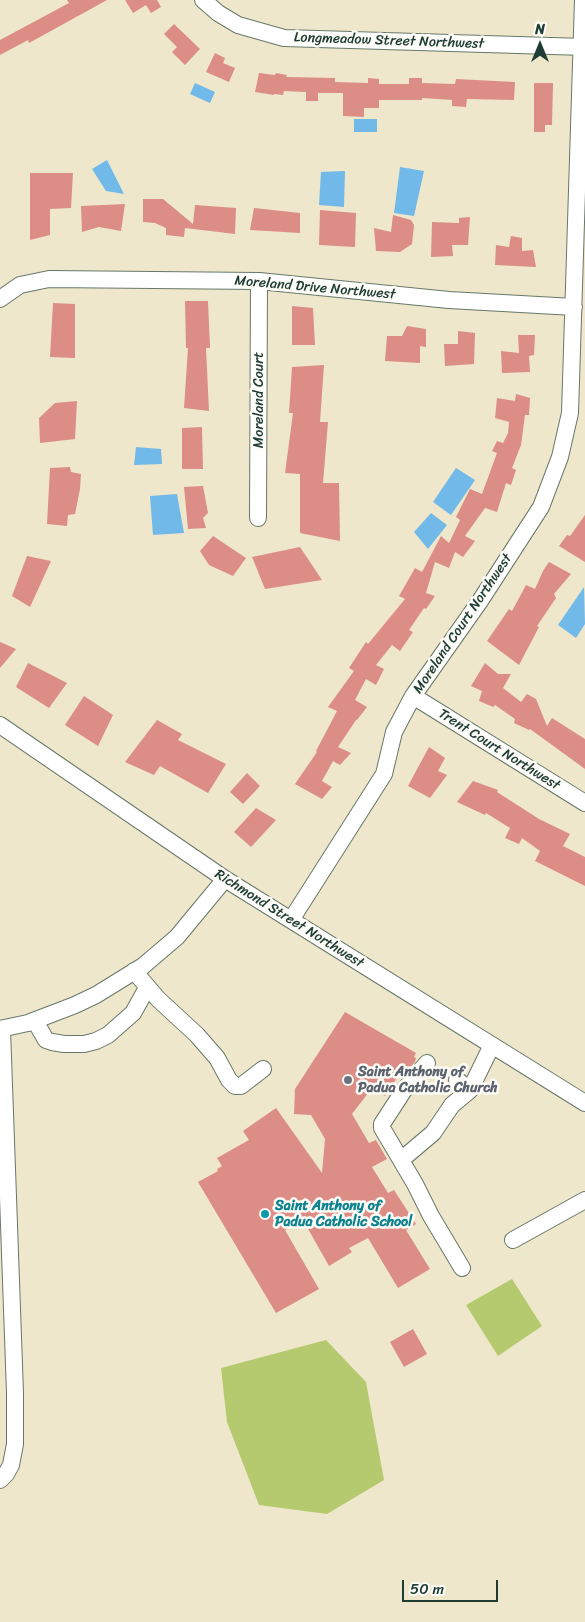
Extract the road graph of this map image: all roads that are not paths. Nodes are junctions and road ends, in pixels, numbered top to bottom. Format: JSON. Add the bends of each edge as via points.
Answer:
{"nodes":[{"id":1,"x":204,"y":0,"type":"edge"},
{"id":2,"x":583,"y":0,"type":"edge"},
{"id":3,"x":584,"y":47,"type":"edge"},
{"id":4,"x":259,"y":281,"type":"junction"},
{"id":5,"x":0,"y":298,"type":"edge"},
{"id":6,"x":574,"y":307,"type":"junction"},
{"id":7,"x":258,"y":518,"type":"dead end"},
{"id":8,"x":413,"y":696,"type":"junction"},
{"id":9,"x":0,"y":725,"type":"edge"},
{"id":10,"x":585,"y":803,"type":"edge"},
{"id":11,"x":225,"y":879,"type":"junction"},
{"id":12,"x":291,"y":920,"type":"junction"},
{"id":13,"x":134,"y":971,"type":"junction"},
{"id":14,"x":147,"y":988,"type":"junction"},
{"id":15,"x":35,"y":1021,"type":"junction"},
{"id":16,"x":1,"y":1029,"type":"edge"},
{"id":17,"x":492,"y":1045,"type":"junction"},
{"id":18,"x":427,"y":1063,"type":"dead end"},
{"id":19,"x":263,"y":1069,"type":"dead end"},
{"id":20,"x":456,"y":1080,"type":"dead end"},
{"id":21,"x":470,"y":1090,"type":"junction"},
{"id":22,"x":585,"y":1103,"type":"edge"},
{"id":23,"x":401,"y":1160,"type":"junction"},
{"id":24,"x":585,"y":1200,"type":"edge"},
{"id":25,"x":513,"y":1240,"type":"dead end"},
{"id":26,"x":462,"y":1268,"type":"dead end"},
{"id":27,"x":0,"y":1480,"type":"edge"}],
"edges":[{"from":1,"to":3,"type":"street","name":"Longmeadow Street Northwest","via":[[238,25],[284,38]]},
{"from":2,"to":3,"type":"street","name":"Moreland Court Northwest"},
{"from":3,"to":6,"type":"street","name":"Moreland Court Northwest"},
{"from":4,"to":5,"type":"street","name":"Moreland Drive Northwest","via":[[49,279],[20,285]]},
{"from":4,"to":6,"type":"street","name":"Moreland Drive Northwest","via":[[449,300]]},
{"from":4,"to":7,"type":"street","name":"Moreland Court"},
{"from":6,"to":8,"type":"street","name":"Moreland Court Northwest","via":[[570,413],[560,458],[541,507]]},
{"from":8,"to":10,"type":"street","name":"Trent Court Northwest"},
{"from":8,"to":12,"type":"street","name":"Moreland Court Northwest","via":[[394,732],[384,774]]},
{"from":9,"to":11,"type":"street","name":"Richmond Street Northwest"},
{"from":11,"to":12,"type":"street","name":"Richmond Street Northwest"},
{"from":11,"to":13,"type":"street","via":[[177,937]]},
{"from":12,"to":17,"type":"street","name":"Richmond Street Northwest"},
{"from":13,"to":14,"type":"street"},
{"from":13,"to":15,"type":"street","via":[[82,1002]]},
{"from":14,"to":15,"type":"street","via":[[133,1013],[96,1041],[84,1044],[52,1042],[46,1040]]},
{"from":14,"to":19,"type":"street","via":[[197,1035],[235,1086],[241,1086]]},
{"from":15,"to":16,"type":"street"},
{"from":16,"to":27,"type":"street","via":[[15,1444],[10,1465]]},
{"from":17,"to":21,"type":"street"},
{"from":17,"to":22,"type":"street","name":"Richmond Street Northwest"},
{"from":18,"to":23,"type":"street","via":[[382,1124],[383,1132]]},
{"from":20,"to":21,"type":"street"},
{"from":21,"to":23,"type":"street","via":[[452,1105],[433,1133]]},
{"from":23,"to":26,"type":"street"},
{"from":24,"to":25,"type":"street"}]}
